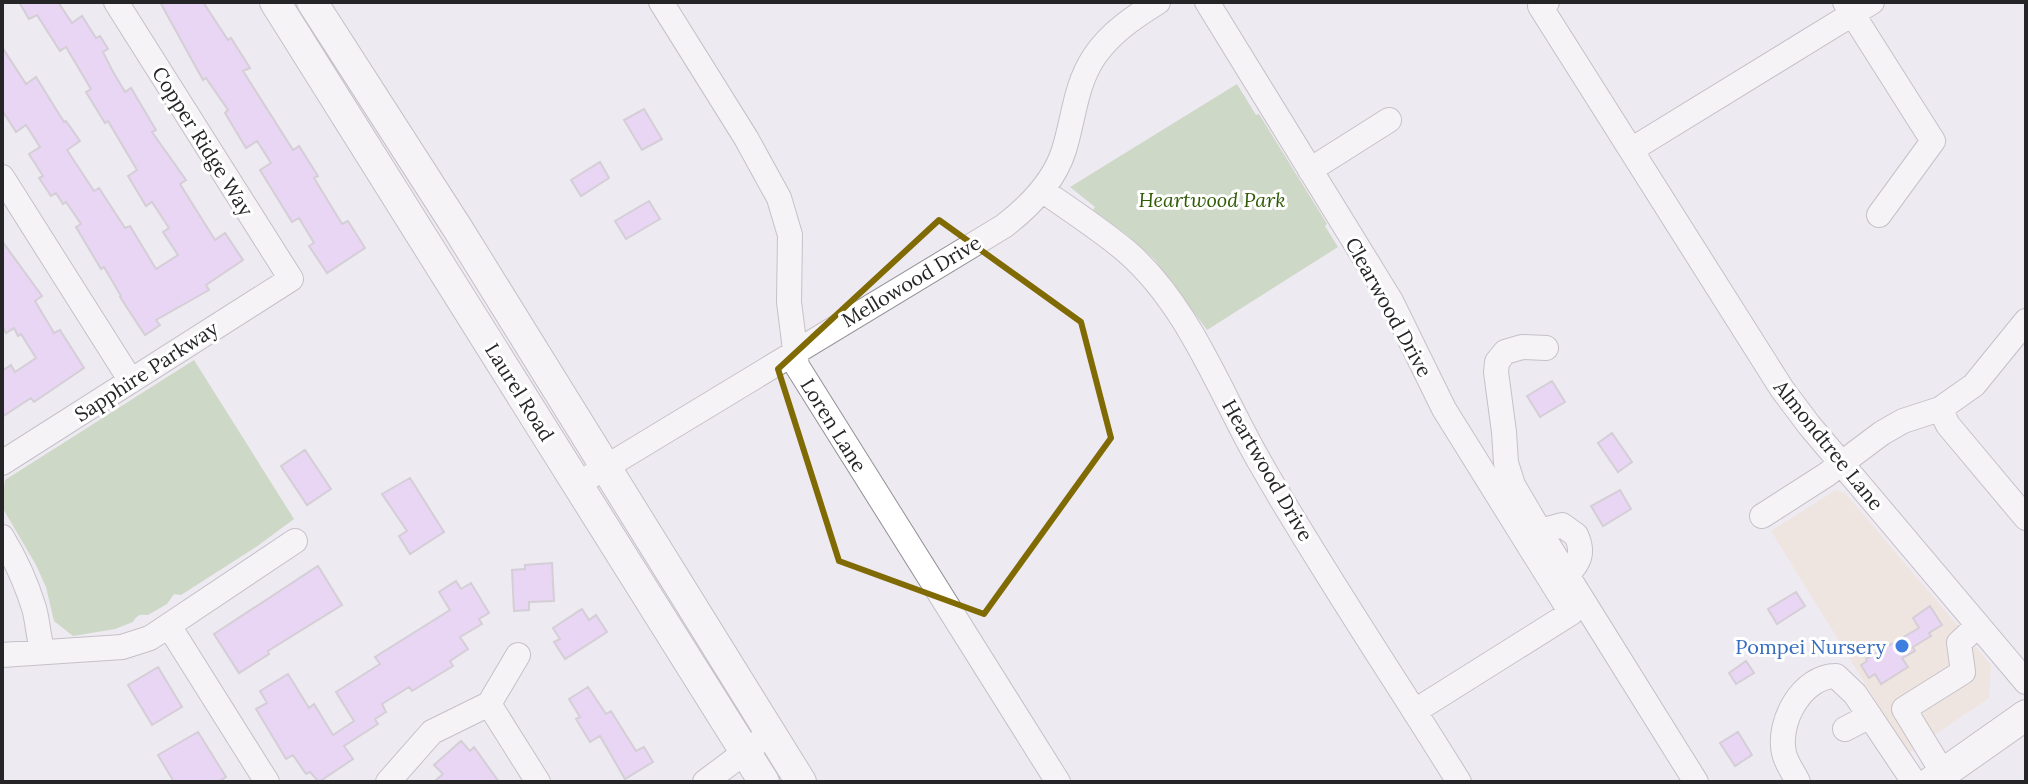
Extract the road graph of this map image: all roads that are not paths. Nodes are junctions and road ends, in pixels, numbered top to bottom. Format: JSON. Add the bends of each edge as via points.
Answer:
{"nodes":[{"id":1,"x":116,"y":2,"type":"edge"},
{"id":2,"x":275,"y":2,"type":"edge"},
{"id":3,"x":312,"y":2,"type":"edge"},
{"id":4,"x":661,"y":2,"type":"edge"},
{"id":5,"x":1158,"y":2,"type":"edge"},
{"id":6,"x":1207,"y":2,"type":"edge"},
{"id":7,"x":1547,"y":2,"type":"edge"},
{"id":8,"x":1857,"y":6,"type":"edge"},
{"id":9,"x":1389,"y":120,"type":"dead end"},
{"id":10,"x":1631,"y":150,"type":"junction"},
{"id":11,"x":1310,"y":170,"type":"junction"},
{"id":12,"x":2,"y":177,"type":"edge"},
{"id":13,"x":391,"y":187,"type":"junction"},
{"id":14,"x":1042,"y":190,"type":"junction"},
{"id":15,"x":1879,"y":215,"type":"dead end"},
{"id":16,"x":458,"y":229,"type":"junction"},
{"id":17,"x":291,"y":279,"type":"joint"},
{"id":18,"x":2026,"y":321,"type":"edge"},
{"id":19,"x":1546,"y":348,"type":"dead end"},
{"id":20,"x":794,"y":352,"type":"junction"},
{"id":21,"x":131,"y":381,"type":"junction"},
{"id":22,"x":1940,"y":409,"type":"junction"},
{"id":23,"x":2,"y":463,"type":"edge"},
{"id":24,"x":1842,"y":463,"type":"junction"},
{"id":25,"x":606,"y":467,"type":"junction"},
{"id":26,"x":578,"y":484,"type":"junction"},
{"id":27,"x":1762,"y":516,"type":"dead end"},
{"id":28,"x":2026,"y":518,"type":"edge"},
{"id":29,"x":2,"y":537,"type":"edge"},
{"id":30,"x":295,"y":541,"type":"dead end"},
{"id":31,"x":1978,"y":625,"type":"junction"},
{"id":32,"x":169,"y":626,"type":"junction"},
{"id":33,"x":43,"y":652,"type":"junction"},
{"id":34,"x":2,"y":655,"type":"edge"},
{"id":35,"x":518,"y":655,"type":"dead end"},
{"id":36,"x":2026,"y":682,"type":"edge"},
{"id":37,"x":489,"y":704,"type":"junction"},
{"id":38,"x":1415,"y":711,"type":"junction"},
{"id":39,"x":2026,"y":715,"type":"edge"},
{"id":40,"x":1870,"y":716,"type":"junction"},
{"id":41,"x":1845,"y":729,"type":"dead end"},
{"id":42,"x":771,"y":733,"type":"junction"},
{"id":43,"x":745,"y":752,"type":"junction"},
{"id":44,"x":1944,"y":777,"type":"edge"},
{"id":45,"x":267,"y":782,"type":"edge"},
{"id":46,"x":388,"y":782,"type":"edge"},
{"id":47,"x":538,"y":782,"type":"edge"},
{"id":48,"x":705,"y":782,"type":"edge"},
{"id":49,"x":764,"y":782,"type":"edge"},
{"id":50,"x":801,"y":782,"type":"edge"},
{"id":51,"x":1058,"y":782,"type":"edge"},
{"id":52,"x":1459,"y":782,"type":"edge"},
{"id":53,"x":1696,"y":782,"type":"edge"},
{"id":54,"x":1798,"y":782,"type":"edge"},
{"id":55,"x":1914,"y":782,"type":"edge"}],
"edges":[{"from":1,"to":17,"type":"street","name":"Copper Ridge Way"},
{"from":2,"to":13,"type":"main road","name":"Laurel Road"},
{"from":3,"to":16,"type":"main road","name":"Laurel Road"},
{"from":4,"to":20,"type":"street","name":"Loren Lane","via":[[779,198],[790,235]]},
{"from":5,"to":14,"type":"street","name":"Mellowood Drive","via":[[1113,33],[1093,58],[1076,92],[1064,150]]},
{"from":6,"to":11,"type":"street","name":"Clearwood Drive"},
{"from":7,"to":10,"type":"street","name":"Almondtree Lane","via":[[1540,6]]},
{"from":8,"to":10,"type":"street"},
{"from":8,"to":15,"type":"street","via":[[1933,141]]},
{"from":9,"to":11,"type":"street"},
{"from":10,"to":24,"type":"street","name":"Almondtree Lane","via":[[1782,389]]},
{"from":11,"to":38,"type":"street","name":"Clearwood Drive","via":[[1391,301],[1444,409],[1571,613]]},
{"from":12,"to":21,"type":"street"},
{"from":13,"to":16,"type":"main road","via":[[418,209],[436,236],[443,238]]},
{"from":13,"to":26,"type":"main road","name":"Laurel Road"},
{"from":14,"to":20,"type":"street","name":"Mellowood Drive","via":[[1004,226]]},
{"from":14,"to":38,"type":"street","name":"Heartwood Drive","via":[[1127,252],[1175,309],[1261,465]]},
{"from":16,"to":25,"type":"main road","name":"Laurel Road"},
{"from":17,"to":21,"type":"street","name":"Sapphire Parkway"},
{"from":18,"to":22,"type":"street","via":[[1974,385]]},
{"from":19,"to":53,"type":"street","via":[[1522,347],[1505,352],[1497,362],[1506,463],[1513,485]]},
{"from":20,"to":25,"type":"street","name":"Mellowood Drive"},
{"from":20,"to":51,"type":"street","name":"Loren Lane","via":[[797,366]]},
{"from":21,"to":23,"type":"street","name":"Sapphire Parkway"},
{"from":22,"to":24,"type":"street","via":[[1903,421]]},
{"from":22,"to":28,"type":"street"},
{"from":24,"to":27,"type":"street"},
{"from":24,"to":31,"type":"street","name":"Almondtree Lane"},
{"from":25,"to":26,"type":"street","name":"Mellowood Drive"},
{"from":25,"to":42,"type":"main road","name":"Laurel Road"},
{"from":26,"to":43,"type":"main road","name":"Laurel Road"},
{"from":29,"to":33,"type":"street","via":[[35,611]]},
{"from":30,"to":32,"type":"street"},
{"from":31,"to":36,"type":"street","name":"Almondtree Lane"},
{"from":31,"to":44,"type":"street","via":[[1959,643],[1963,672],[1904,709]]},
{"from":32,"to":33,"type":"street","via":[[122,647]]},
{"from":32,"to":45,"type":"street"},
{"from":33,"to":34,"type":"street"},
{"from":35,"to":37,"type":"street"},
{"from":37,"to":46,"type":"street","via":[[432,732]]},
{"from":37,"to":47,"type":"street"},
{"from":38,"to":52,"type":"street","name":"Heartwood Drive"},
{"from":39,"to":44,"type":"main road"},
{"from":40,"to":41,"type":"street"},
{"from":40,"to":54,"type":"street","via":[[1836,676],[1811,686],[1785,723],[1784,754]]},
{"from":40,"to":55,"type":"street"},
{"from":42,"to":43,"type":"street"},
{"from":42,"to":50,"type":"main road","name":"Laurel Road"},
{"from":43,"to":48,"type":"street"},
{"from":43,"to":49,"type":"main road","name":"Laurel Road"}]}
